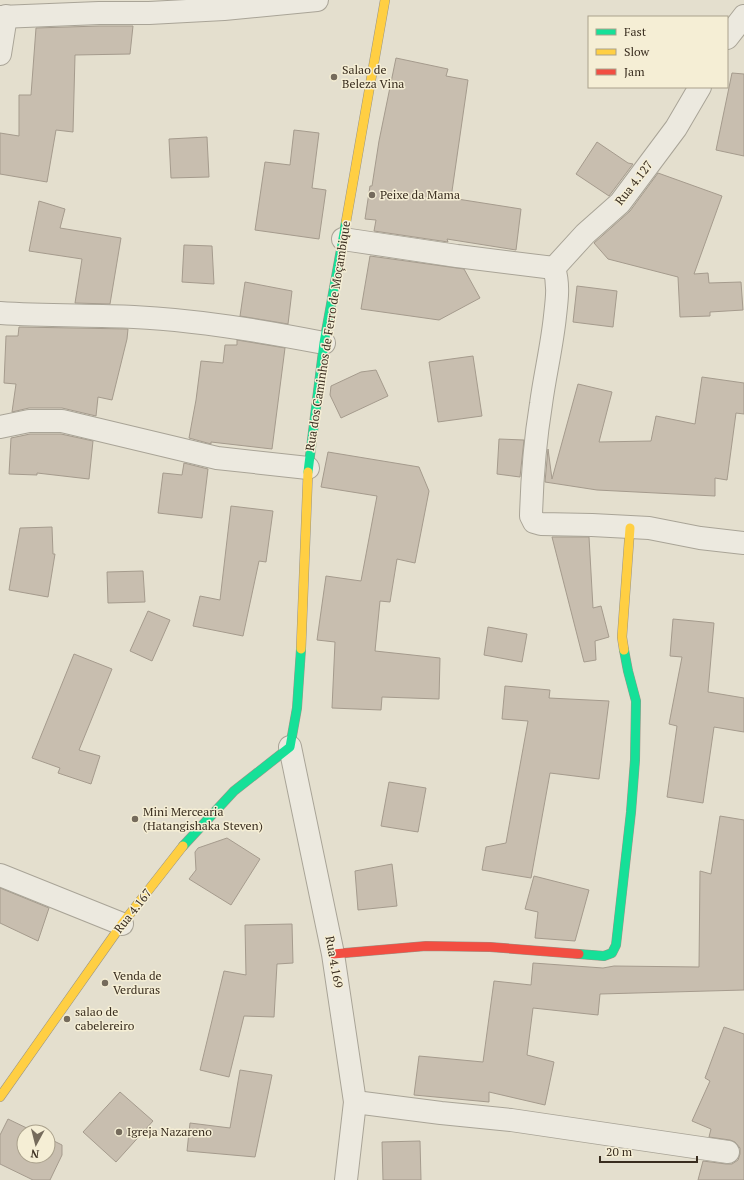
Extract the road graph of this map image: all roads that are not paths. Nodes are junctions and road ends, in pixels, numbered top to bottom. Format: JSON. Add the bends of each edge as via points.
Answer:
{"nodes":[{"id":1,"x":317,"y":0,"type":"edge"},
{"id":2,"x":385,"y":0,"type":"edge"},
{"id":3,"x":3,"y":16,"type":"edge"},
{"id":4,"x":744,"y":16,"type":"edge"},
{"id":5,"x":728,"y":37,"type":"edge"},
{"id":6,"x":0,"y":54,"type":"edge"},
{"id":7,"x":699,"y":88,"type":"edge"},
{"id":8,"x":343,"y":239,"type":"junction"},
{"id":9,"x":554,"y":268,"type":"junction"},
{"id":10,"x":0,"y":313,"type":"edge"},
{"id":11,"x":324,"y":343,"type":"junction"},
{"id":12,"x":0,"y":427,"type":"edge"},
{"id":13,"x":308,"y":468,"type":"junction"},
{"id":14,"x":630,"y":528,"type":"junction"},
{"id":15,"x":744,"y":543,"type":"edge"},
{"id":16,"x":290,"y":747,"type":"junction"},
{"id":17,"x":0,"y":875,"type":"edge"},
{"id":18,"x":122,"y":924,"type":"junction"},
{"id":19,"x":333,"y":954,"type":"junction"},
{"id":20,"x":0,"y":1097,"type":"edge"},
{"id":21,"x":355,"y":1102,"type":"junction"},
{"id":22,"x":728,"y":1152,"type":"dead end"},
{"id":23,"x":346,"y":1180,"type":"edge"}],
"edges":[{"from":1,"to":3,"type":"street","via":[[149,13]]},
{"from":2,"to":8,"type":"street","name":"Rua dos Caminhos de Ferro de Moçambique"},
{"from":3,"to":6,"type":"street"},
{"from":4,"to":5,"type":"street"},
{"from":7,"to":9,"type":"street","name":"Rua 4.127","via":[[676,128],[620,203],[574,245]]},
{"from":8,"to":9,"type":"street"},
{"from":8,"to":11,"type":"street","name":"Rua dos Caminhos de Ferro de Moçambique"},
{"from":9,"to":14,"type":"street","via":[[558,288],[553,343],[535,440],[531,516],[534,522],[541,524]]},
{"from":10,"to":11,"type":"street","via":[[135,317],[207,324]]},
{"from":11,"to":13,"type":"street","name":"Rua dos Caminhos de Ferro de Moçambique"},
{"from":12,"to":13,"type":"street","via":[[29,421],[62,421],[216,458]]},
{"from":13,"to":16,"type":"street","name":"Rua dos Caminhos de Ferro de Moçambique","via":[[301,658],[297,708]]},
{"from":14,"to":15,"type":"street","via":[[649,528]]},
{"from":14,"to":19,"type":"street","via":[[622,637],[636,701],[635,760],[616,945],[612,953],[604,956],[490,947],[426,946]]},
{"from":16,"to":18,"type":"street","name":"Rua 4.167","via":[[234,791],[185,844]]},
{"from":16,"to":19,"type":"street","name":"Rua 4.169"},
{"from":17,"to":18,"type":"street"},
{"from":18,"to":20,"type":"street","name":"Rua 4.167"},
{"from":19,"to":21,"type":"street","name":"Rua 4.169"},
{"from":21,"to":22,"type":"street","via":[[511,1120]]},
{"from":21,"to":23,"type":"street","name":"Rua 4.169"}]}
